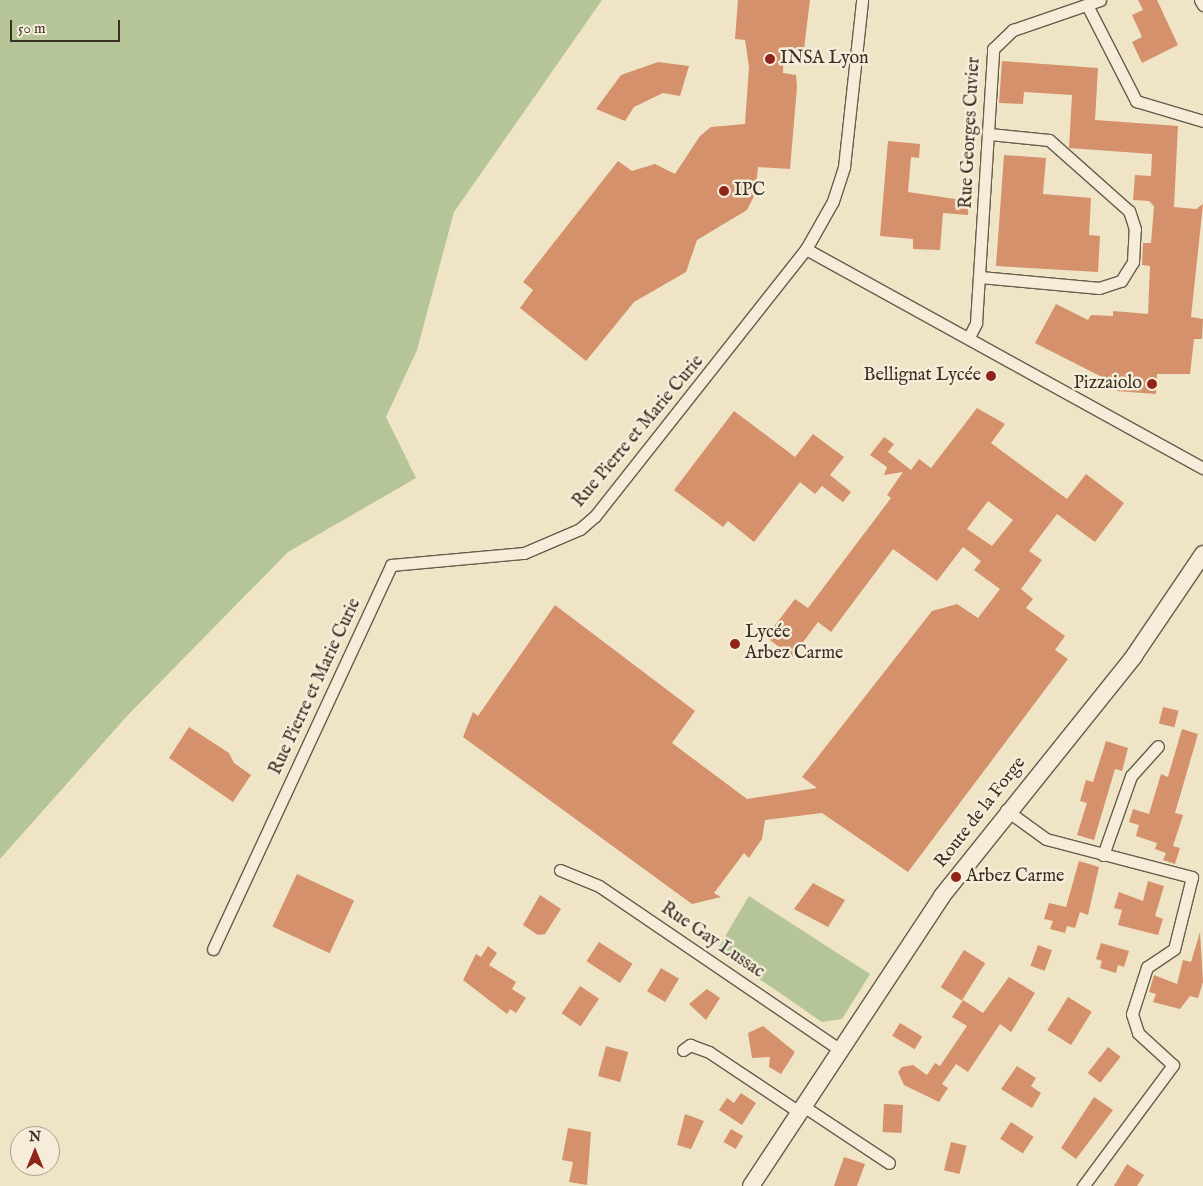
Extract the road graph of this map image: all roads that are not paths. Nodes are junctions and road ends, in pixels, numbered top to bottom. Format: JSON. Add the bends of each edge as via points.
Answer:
{"nodes":[{"id":1,"x":862,"y":0,"type":"edge"},
{"id":2,"x":1100,"y":0,"type":"edge"},
{"id":3,"x":1200,"y":0,"type":"edge"},
{"id":4,"x":1203,"y":5,"type":"edge"},
{"id":5,"x":1088,"y":7,"type":"junction"},
{"id":6,"x":1203,"y":121,"type":"edge"},
{"id":7,"x":989,"y":134,"type":"junction"},
{"id":8,"x":806,"y":249,"type":"junction"},
{"id":9,"x":980,"y":277,"type":"junction"},
{"id":10,"x":968,"y":337,"type":"junction"},
{"id":11,"x":1203,"y":468,"type":"edge"},
{"id":12,"x":1203,"y":554,"type":"edge"},
{"id":13,"x":1158,"y":746,"type":"dead end"},
{"id":14,"x":1006,"y":810,"type":"junction"},
{"id":15,"x":1103,"y":855,"type":"junction"},
{"id":16,"x":560,"y":870,"type":"dead end"},
{"id":17,"x":1203,"y":871,"type":"edge"},
{"id":18,"x":1192,"y":877,"type":"junction"},
{"id":19,"x":213,"y":949,"type":"dead end"},
{"id":20,"x":683,"y":1050,"type":"dead end"},
{"id":21,"x":840,"y":1050,"type":"junction"},
{"id":22,"x":801,"y":1109,"type":"junction"},
{"id":23,"x":889,"y":1163,"type":"dead end"},
{"id":24,"x":751,"y":1186,"type":"edge"},
{"id":25,"x":1083,"y":1186,"type":"edge"}],
"edges":[{"from":1,"to":8,"type":"street","via":[[844,167],[833,201]]},
{"from":2,"to":5,"type":"street","name":"Rue Georges Cuvier"},
{"from":3,"to":4,"type":"street"},
{"from":5,"to":6,"type":"street","via":[[1136,101]]},
{"from":5,"to":7,"type":"street","name":"Rue Georges Cuvier","via":[[1013,30],[998,41],[991,57]]},
{"from":7,"to":9,"type":"street","name":"Rue Georges Cuvier"},
{"from":7,"to":9,"type":"street","via":[[1049,140],[1129,211],[1135,229],[1133,262],[1120,281],[1100,288]]},
{"from":8,"to":10,"type":"street"},
{"from":8,"to":19,"type":"street","name":"Rue Pierre et Marie Curie","via":[[595,516],[580,528],[524,553],[391,565]]},
{"from":9,"to":10,"type":"street","name":"Rue Georges Cuvier","via":[[976,323]]},
{"from":10,"to":11,"type":"street"},
{"from":12,"to":14,"type":"main road","name":"Route de la Forge","via":[[1134,656]]},
{"from":13,"to":15,"type":"street","via":[[1131,776]]},
{"from":14,"to":15,"type":"street","via":[[1046,839]]},
{"from":14,"to":21,"type":"main road","name":"Route de la Forge","via":[[929,915]]},
{"from":15,"to":18,"type":"street"},
{"from":16,"to":21,"type":"street","name":"Rue Gay Lussac","via":[[599,886]]},
{"from":17,"to":18,"type":"street"},
{"from":18,"to":25,"type":"street","via":[[1174,949],[1147,967],[1132,1014],[1138,1033],[1173,1065]]},
{"from":20,"to":22,"type":"street","via":[[690,1045],[709,1052]]},
{"from":21,"to":22,"type":"main road","name":"Route de la Forge"},
{"from":22,"to":23,"type":"street"},
{"from":22,"to":24,"type":"main road","name":"Route de la Forge"}]}
